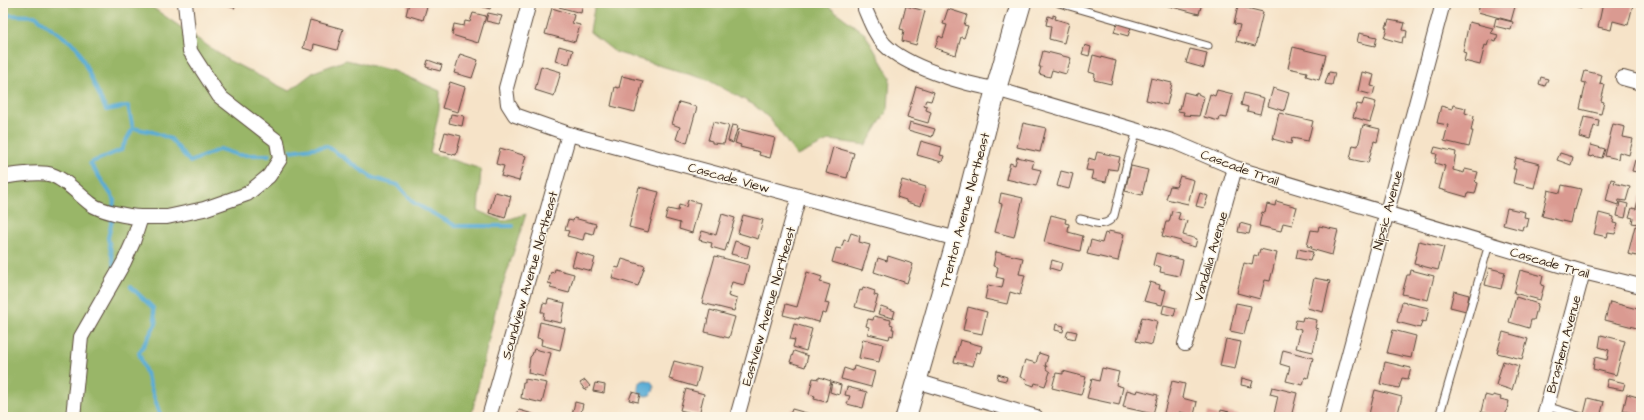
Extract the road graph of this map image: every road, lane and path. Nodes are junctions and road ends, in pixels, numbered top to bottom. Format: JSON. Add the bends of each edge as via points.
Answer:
{"nodes":[{"id":1,"x":184,"y":3,"type":"edge"},
{"id":2,"x":529,"y":3,"type":"edge"},
{"id":3,"x":1021,"y":3,"type":"edge"},
{"id":4,"x":1059,"y":3,"type":"edge"},
{"id":5,"x":1443,"y":3,"type":"edge"},
{"id":6,"x":865,"y":9,"type":"dead end"},
{"id":7,"x":1208,"y":46,"type":"dead end"},
{"id":8,"x":1623,"y":78,"type":"dead end"},
{"id":9,"x":1641,"y":83,"type":"edge"},
{"id":10,"x":996,"y":89,"type":"junction"},
{"id":11,"x":1137,"y":131,"type":"junction"},
{"id":12,"x":569,"y":134,"type":"junction"},
{"id":13,"x":1235,"y":168,"type":"junction"},
{"id":14,"x":3,"y":177,"type":"edge"},
{"id":15,"x":799,"y":196,"type":"junction"},
{"id":16,"x":1386,"y":214,"type":"junction"},
{"id":17,"x":135,"y":217,"type":"junction"},
{"id":18,"x":1080,"y":219,"type":"dead end"},
{"id":19,"x":956,"y":239,"type":"junction"},
{"id":20,"x":1489,"y":244,"type":"junction"},
{"id":21,"x":1583,"y":272,"type":"junction"},
{"id":22,"x":1641,"y":286,"type":"edge"},
{"id":23,"x":1185,"y":344,"type":"dead end"},
{"id":24,"x":916,"y":381,"type":"junction"},
{"id":25,"x":1545,"y":412,"type":"edge"},
{"id":26,"x":73,"y":417,"type":"edge"},
{"id":27,"x":489,"y":417,"type":"edge"},
{"id":28,"x":737,"y":417,"type":"edge"},
{"id":29,"x":906,"y":417,"type":"edge"},
{"id":30,"x":1036,"y":417,"type":"edge"},
{"id":31,"x":1332,"y":417,"type":"edge"},
{"id":32,"x":1439,"y":417,"type":"edge"},
{"id":33,"x":1582,"y":417,"type":"edge"}],
"edges":[{"from":1,"to":17,"type":"street","via":[[190,51],[219,96],[277,141],[280,159],[269,176],[246,194],[204,209],[167,217]]},
{"from":2,"to":12,"type":"street","name":"Cascade View","via":[[506,88],[508,104],[515,115]]},
{"from":3,"to":10,"type":"main road","name":"Trenton Avenue Northeast"},
{"from":4,"to":7,"type":"lane"},
{"from":5,"to":16,"type":"street","name":"Nipsic Avenue"},
{"from":6,"to":10,"type":"street","name":"Cascade Trail","via":[[883,43],[902,58],[947,76]]},
{"from":8,"to":9,"type":"street"},
{"from":10,"to":11,"type":"street","name":"Cascade Trail"},
{"from":10,"to":19,"type":"main road","name":"Trenton Avenue Northeast"},
{"from":11,"to":13,"type":"street","name":"Cascade Trail","via":[[1172,141]]},
{"from":11,"to":18,"type":"lane","via":[[1114,216],[1110,222],[1103,224]]},
{"from":12,"to":15,"type":"street","name":"Cascade View"},
{"from":12,"to":27,"type":"street","name":"Soundview Avenue Northeast"},
{"from":13,"to":16,"type":"street","name":"Cascade Trail"},
{"from":13,"to":23,"type":"street","name":"Vandalia Avenue"},
{"from":14,"to":17,"type":"street","via":[[20,174],[51,175],[77,191],[92,206]]},
{"from":15,"to":19,"type":"street","name":"Cascade View"},
{"from":15,"to":28,"type":"street","name":"Eastview Avenue Northeast"},
{"from":16,"to":20,"type":"street","name":"Cascade Trail"},
{"from":16,"to":31,"type":"street","name":"Nipsic Avenue"},
{"from":17,"to":26,"type":"street","via":[[133,242],[124,262],[81,336]]},
{"from":19,"to":24,"type":"main road","name":"Trenton Avenue Northeast"},
{"from":20,"to":21,"type":"street","name":"Cascade Trail"},
{"from":20,"to":32,"type":"lane"},
{"from":21,"to":22,"type":"street","name":"Cascade Trail"},
{"from":21,"to":25,"type":"street","name":"Brashem Avenue"},
{"from":24,"to":29,"type":"main road","name":"Trenton Avenue Northeast"},
{"from":24,"to":30,"type":"street"},
{"from":25,"to":33,"type":"lane"}]}
